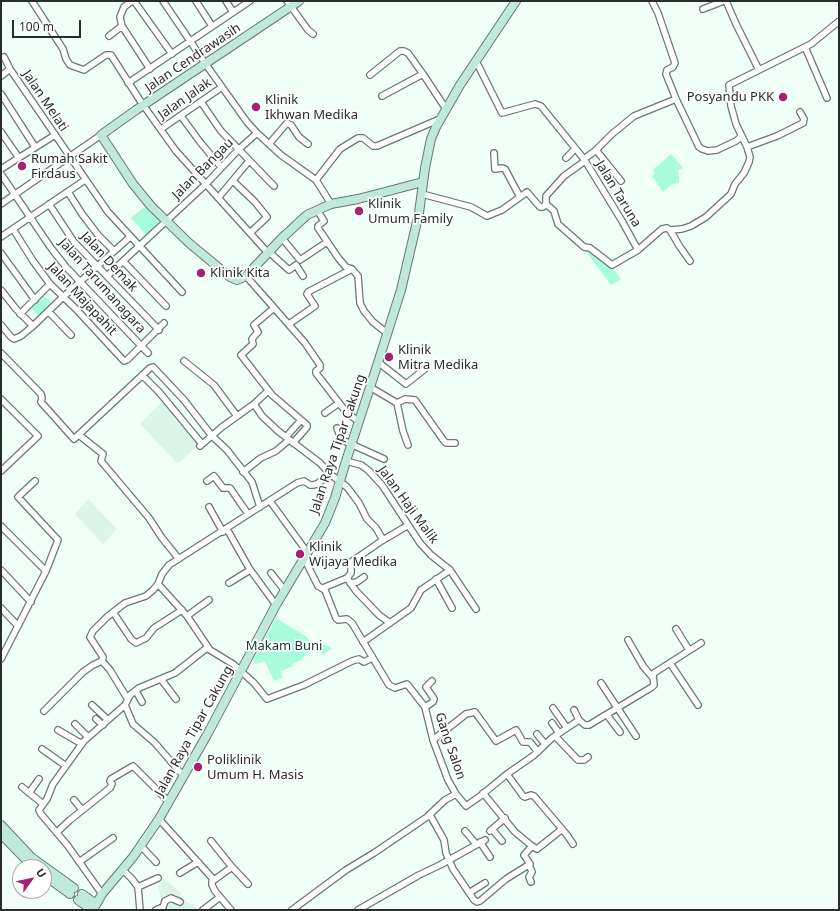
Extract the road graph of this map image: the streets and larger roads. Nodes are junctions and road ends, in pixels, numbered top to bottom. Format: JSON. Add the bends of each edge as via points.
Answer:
{"nodes":[{"id":1,"x":32,"y":1,"type":"edge"},
{"id":2,"x":133,"y":1,"type":"edge"},
{"id":3,"x":164,"y":1,"type":"edge"},
{"id":4,"x":196,"y":1,"type":"edge"},
{"id":5,"x":226,"y":1,"type":"edge"},
{"id":6,"x":250,"y":1,"type":"edge"},
{"id":7,"x":299,"y":1,"type":"edge"},
{"id":8,"x":652,"y":1,"type":"edge"},
{"id":9,"x":725,"y":1,"type":"edge"},
{"id":10,"x":511,"y":3,"type":"edge"},
{"id":11,"x":289,"y":4,"type":"edge"},
{"id":12,"x":703,"y":9,"type":"dead end"},
{"id":13,"x":233,"y":12,"type":"junction"},
{"id":14,"x":839,"y":24,"type":"edge"},
{"id":15,"x":122,"y":26,"type":"junction"},
{"id":16,"x":212,"y":26,"type":"junction"},
{"id":17,"x":313,"y":34,"type":"dead end"},
{"id":18,"x":109,"y":36,"type":"dead end"},
{"id":19,"x":190,"y":41,"type":"junction"},
{"id":20,"x":805,"y":47,"type":"junction"},
{"id":21,"x":172,"y":54,"type":"junction"},
{"id":22,"x":4,"y":57,"type":"dead end"},
{"id":23,"x":476,"y":61,"type":"junction"},
{"id":24,"x":205,"y":63,"type":"junction"},
{"id":25,"x":10,"y":69,"type":"junction"},
{"id":26,"x":150,"y":69,"type":"junction"},
{"id":27,"x":758,"y":70,"type":"junction"},
{"id":28,"x":423,"y":74,"type":"junction"},
{"id":29,"x":1,"y":76,"type":"edge"},
{"id":30,"x":370,"y":76,"type":"dead end"},
{"id":31,"x":128,"y":83,"type":"junction"},
{"id":32,"x":222,"y":87,"type":"junction"},
{"id":33,"x":1,"y":94,"type":"edge"},
{"id":34,"x":382,"y":96,"type":"dead end"},
{"id":35,"x":827,"y":98,"type":"dead end"},
{"id":36,"x":676,"y":99,"type":"junction"},
{"id":37,"x":201,"y":102,"type":"junction"},
{"id":38,"x":143,"y":105,"type":"junction"},
{"id":39,"x":446,"y":109,"type":"junction"},
{"id":40,"x":800,"y":112,"type":"dead end"},
{"id":41,"x":181,"y":116,"type":"junction"},
{"id":42,"x":441,"y":119,"type":"junction"},
{"id":43,"x":161,"y":129,"type":"junction"},
{"id":44,"x":1,"y":132,"type":"edge"},
{"id":45,"x":257,"y":133,"type":"junction"},
{"id":46,"x":55,"y":135,"type":"junction"},
{"id":47,"x":101,"y":135,"type":"junction"},
{"id":48,"x":741,"y":137,"type":"junction"},
{"id":49,"x":269,"y":144,"type":"junction"},
{"id":50,"x":308,"y":144,"type":"dead end"},
{"id":51,"x":36,"y":147,"type":"junction"},
{"id":52,"x":747,"y":147,"type":"junction"},
{"id":53,"x":575,"y":149,"type":"junction"},
{"id":54,"x":238,"y":150,"type":"junction"},
{"id":55,"x":596,"y":150,"type":"junction"},
{"id":56,"x":494,"y":153,"type":"dead end"},
{"id":57,"x":70,"y":157,"type":"junction"},
{"id":58,"x":19,"y":158,"type":"junction"},
{"id":59,"x":566,"y":158,"type":"dead end"},
{"id":60,"x":584,"y":160,"type":"junction"},
{"id":61,"x":249,"y":161,"type":"junction"},
{"id":62,"x":221,"y":167,"type":"junction"},
{"id":63,"x":1,"y":169,"type":"edge"},
{"id":64,"x":1,"y":174,"type":"edge"},
{"id":65,"x":85,"y":180,"type":"junction"},
{"id":66,"x":316,"y":180,"type":"junction"},
{"id":67,"x":233,"y":181,"type":"junction"},
{"id":68,"x":621,"y":181,"type":"dead end"},
{"id":69,"x":423,"y":182,"type":"junction"},
{"id":70,"x":205,"y":185,"type":"junction"},
{"id":71,"x":274,"y":186,"type":"dead end"},
{"id":72,"x":68,"y":192,"type":"junction"},
{"id":73,"x":16,"y":194,"type":"junction"},
{"id":74,"x":422,"y":194,"type":"junction"},
{"id":75,"x":520,"y":197,"type":"junction"},
{"id":76,"x":218,"y":198,"type":"junction"},
{"id":77,"x":1,"y":204,"type":"edge"},
{"id":78,"x":49,"y":204,"type":"junction"},
{"id":79,"x":332,"y":204,"type":"junction"},
{"id":80,"x":546,"y":204,"type":"junction"},
{"id":81,"x":317,"y":210,"type":"junction"},
{"id":82,"x":30,"y":217,"type":"junction"},
{"id":83,"x":166,"y":221,"type":"junction"},
{"id":84,"x":13,"y":229,"type":"junction"},
{"id":85,"x":670,"y":230,"type":"junction"},
{"id":86,"x":250,"y":233,"type":"junction"},
{"id":87,"x":1,"y":237,"type":"edge"},
{"id":88,"x":130,"y":237,"type":"junction"},
{"id":89,"x":282,"y":238,"type":"junction"},
{"id":90,"x":327,"y":242,"type":"junction"},
{"id":91,"x":139,"y":246,"type":"junction"},
{"id":92,"x":638,"y":250,"type":"junction"},
{"id":93,"x":114,"y":251,"type":"junction"},
{"id":94,"x":268,"y":252,"type":"junction"},
{"id":95,"x":1,"y":253,"type":"edge"},
{"id":96,"x":123,"y":261,"type":"junction"},
{"id":97,"x":690,"y":261,"type":"dead end"},
{"id":98,"x":97,"y":266,"type":"junction"},
{"id":99,"x":352,"y":269,"type":"junction"},
{"id":100,"x":107,"y":276,"type":"junction"},
{"id":101,"x":246,"y":276,"type":"junction"},
{"id":102,"x":304,"y":276,"type":"dead end"},
{"id":103,"x":80,"y":281,"type":"junction"},
{"id":104,"x":50,"y":284,"type":"junction"},
{"id":105,"x":1,"y":290,"type":"edge"},
{"id":106,"x":182,"y":292,"type":"dead end"},
{"id":107,"x":63,"y":297,"type":"junction"},
{"id":108,"x":35,"y":300,"type":"junction"},
{"id":109,"x":166,"y":306,"type":"dead end"},
{"id":110,"x":274,"y":308,"type":"junction"},
{"id":111,"x":49,"y":312,"type":"junction"},
{"id":112,"x":20,"y":314,"type":"junction"},
{"id":113,"x":164,"y":323,"type":"dead end"},
{"id":114,"x":289,"y":324,"type":"junction"},
{"id":115,"x":1,"y":325,"type":"edge"},
{"id":116,"x":33,"y":326,"type":"junction"},
{"id":117,"x":158,"y":330,"type":"junction"},
{"id":118,"x":387,"y":333,"type":"junction"},
{"id":119,"x":71,"y":335,"type":"dead end"},
{"id":120,"x":141,"y":346,"type":"junction"},
{"id":121,"x":1,"y":353,"type":"edge"},
{"id":122,"x":148,"y":353,"type":"dead end"},
{"id":123,"x":184,"y":361,"type":"dead end"},
{"id":124,"x":378,"y":362,"type":"junction"},
{"id":125,"x":426,"y":368,"type":"dead end"},
{"id":126,"x":142,"y":375,"type":"junction"},
{"id":127,"x":370,"y":387,"type":"junction"},
{"id":128,"x":268,"y":391,"type":"junction"},
{"id":129,"x":1,"y":399,"type":"edge"},
{"id":130,"x":339,"y":403,"type":"junction"},
{"id":131,"x":397,"y":403,"type":"junction"},
{"id":132,"x":254,"y":404,"type":"junction"},
{"id":133,"x":325,"y":413,"type":"dead end"},
{"id":134,"x":237,"y":416,"type":"junction"},
{"id":135,"x":301,"y":420,"type":"junction"},
{"id":136,"x":358,"y":422,"type":"junction"},
{"id":137,"x":337,"y":428,"type":"dead end"},
{"id":138,"x":79,"y":435,"type":"junction"},
{"id":139,"x":212,"y":436,"type":"junction"},
{"id":140,"x":290,"y":440,"type":"junction"},
{"id":141,"x":351,"y":444,"type":"junction"},
{"id":142,"x":455,"y":444,"type":"dead end"},
{"id":143,"x":408,"y":445,"type":"dead end"},
{"id":144,"x":384,"y":459,"type":"dead end"},
{"id":145,"x":346,"y":460,"type":"junction"},
{"id":146,"x":1,"y":472,"type":"edge"},
{"id":147,"x":243,"y":472,"type":"junction"},
{"id":148,"x":330,"y":474,"type":"junction"},
{"id":149,"x":35,"y":481,"type":"dead end"},
{"id":150,"x":206,"y":481,"type":"dead end"},
{"id":151,"x":340,"y":482,"type":"junction"},
{"id":152,"x":270,"y":501,"type":"junction"},
{"id":153,"x":209,"y":507,"type":"dead end"},
{"id":154,"x":260,"y":507,"type":"junction"},
{"id":155,"x":248,"y":514,"type":"junction"},
{"id":156,"x":1,"y":526,"type":"edge"},
{"id":157,"x":407,"y":526,"type":"junction"},
{"id":158,"x":225,"y":530,"type":"junction"},
{"id":159,"x":384,"y":540,"type":"junction"},
{"id":160,"x":305,"y":555,"type":"junction"},
{"id":161,"x":180,"y":559,"type":"junction"},
{"id":162,"x":1,"y":570,"type":"edge"},
{"id":163,"x":250,"y":570,"type":"junction"},
{"id":164,"x":450,"y":570,"type":"junction"},
{"id":165,"x":46,"y":571,"type":"junction"},
{"id":166,"x":271,"y":573,"type":"dead end"},
{"id":167,"x":364,"y":577,"type":"dead end"},
{"id":168,"x":436,"y":579,"type":"junction"},
{"id":169,"x":349,"y":580,"type":"junction"},
{"id":170,"x":229,"y":583,"type":"dead end"},
{"id":171,"x":158,"y":584,"type":"junction"},
{"id":172,"x":323,"y":588,"type":"junction"},
{"id":173,"x":285,"y":591,"type":"junction"},
{"id":174,"x":209,"y":600,"type":"dead end"},
{"id":175,"x":31,"y":602,"type":"junction"},
{"id":176,"x":276,"y":605,"type":"junction"},
{"id":177,"x":1,"y":608,"type":"edge"},
{"id":178,"x":452,"y":608,"type":"dead end"},
{"id":179,"x":476,"y":609,"type":"dead end"},
{"id":180,"x":182,"y":610,"type":"junction"},
{"id":181,"x":113,"y":612,"type":"junction"},
{"id":182,"x":187,"y":616,"type":"junction"},
{"id":183,"x":390,"y":623,"type":"junction"},
{"id":184,"x":18,"y":626,"type":"junction"},
{"id":185,"x":676,"y":629,"type":"dead end"},
{"id":186,"x":628,"y":640,"type":"dead end"},
{"id":187,"x":363,"y":642,"type":"junction"},
{"id":188,"x":701,"y":643,"type":"dead end"},
{"id":189,"x":1,"y":646,"type":"edge"},
{"id":190,"x":208,"y":647,"type":"junction"},
{"id":191,"x":690,"y":650,"type":"junction"},
{"id":192,"x":6,"y":651,"type":"junction"},
{"id":193,"x":372,"y":658,"type":"junction"},
{"id":194,"x":1,"y":659,"type":"edge"},
{"id":195,"x":102,"y":661,"type":"junction"},
{"id":196,"x":670,"y":663,"type":"junction"},
{"id":197,"x":241,"y":671,"type":"junction"},
{"id":198,"x":653,"y":678,"type":"junction"},
{"id":199,"x":161,"y":679,"type":"junction"},
{"id":200,"x":432,"y":682,"type":"dead end"},
{"id":201,"x":601,"y":683,"type":"dead end"},
{"id":202,"x":136,"y":691,"type":"junction"},
{"id":203,"x":127,"y":698,"type":"junction"},
{"id":204,"x":176,"y":699,"type":"dead end"},
{"id":205,"x":142,"y":702,"type":"dead end"},
{"id":206,"x":92,"y":705,"type":"dead end"},
{"id":207,"x":125,"y":705,"type":"junction"},
{"id":208,"x":698,"y":705,"type":"dead end"},
{"id":209,"x":425,"y":707,"type":"junction"},
{"id":210,"x":553,"y":708,"type":"dead end"},
{"id":211,"x":618,"y":708,"type":"junction"},
{"id":212,"x":574,"y":710,"type":"dead end"},
{"id":213,"x":44,"y":711,"type":"dead end"},
{"id":214,"x":607,"y":715,"type":"junction"},
{"id":215,"x":96,"y":719,"type":"dead end"},
{"id":216,"x":108,"y":720,"type":"junction"},
{"id":217,"x":579,"y":720,"type":"junction"},
{"id":218,"x":552,"y":723,"type":"dead end"},
{"id":219,"x":75,"y":724,"type":"dead end"},
{"id":220,"x":103,"y":725,"type":"junction"},
{"id":221,"x":567,"y":728,"type":"junction"},
{"id":222,"x":58,"y":730,"type":"dead end"},
{"id":223,"x":620,"y":732,"type":"dead end"},
{"id":224,"x":537,"y":734,"type":"dead end"},
{"id":225,"x":557,"y":734,"type":"junction"},
{"id":226,"x":636,"y":736,"type":"dead end"},
{"id":227,"x":88,"y":737,"type":"junction"},
{"id":228,"x":433,"y":740,"type":"junction"},
{"id":229,"x":82,"y":744,"type":"junction"},
{"id":230,"x":545,"y":744,"type":"junction"},
{"id":231,"x":42,"y":749,"type":"dead end"},
{"id":232,"x":538,"y":752,"type":"junction"},
{"id":233,"x":588,"y":757,"type":"dead end"},
{"id":234,"x":66,"y":766,"type":"junction"},
{"id":235,"x":508,"y":774,"type":"junction"},
{"id":236,"x":184,"y":775,"type":"junction"},
{"id":237,"x":39,"y":779,"type":"dead end"},
{"id":238,"x":22,"y":786,"type":"dead end"},
{"id":239,"x":29,"y":793,"type":"junction"},
{"id":240,"x":483,"y":793,"type":"junction"},
{"id":241,"x":456,"y":794,"type":"junction"},
{"id":242,"x":74,"y":800,"type":"dead end"},
{"id":243,"x":169,"y":802,"type":"junction"},
{"id":244,"x":43,"y":804,"type":"junction"},
{"id":245,"x":82,"y":810,"type":"junction"},
{"id":246,"x":430,"y":815,"type":"junction"},
{"id":247,"x":505,"y":818,"type":"junction"},
{"id":248,"x":159,"y":819,"type":"junction"},
{"id":249,"x":1,"y":825,"type":"edge"},
{"id":250,"x":561,"y":830,"type":"junction"},
{"id":251,"x":465,"y":831,"type":"dead end"},
{"id":252,"x":57,"y":832,"type":"junction"},
{"id":253,"x":1,"y":834,"type":"edge"},
{"id":254,"x":113,"y":838,"type":"dead end"},
{"id":255,"x":211,"y":841,"type":"dead end"},
{"id":256,"x":502,"y":841,"type":"dead end"},
{"id":257,"x":480,"y":842,"type":"junction"},
{"id":258,"x":573,"y":844,"type":"dead end"},
{"id":259,"x":141,"y":846,"type":"junction"},
{"id":260,"x":532,"y":846,"type":"junction"},
{"id":261,"x":490,"y":857,"type":"dead end"},
{"id":262,"x":25,"y":859,"type":"edge"},
{"id":263,"x":33,"y":859,"type":"edge"},
{"id":264,"x":449,"y":861,"type":"junction"},
{"id":265,"x":79,"y":862,"type":"junction"},
{"id":266,"x":156,"y":862,"type":"dead end"},
{"id":267,"x":198,"y":862,"type":"junction"},
{"id":268,"x":529,"y":865,"type":"junction"},
{"id":269,"x":232,"y":867,"type":"junction"},
{"id":270,"x":123,"y":870,"type":"junction"},
{"id":271,"x":180,"y":873,"type":"dead end"},
{"id":272,"x":52,"y":877,"type":"edge"},
{"id":273,"x":158,"y":878,"type":"dead end"},
{"id":274,"x":214,"y":880,"type":"junction"},
{"id":275,"x":485,"y":882,"type":"dead end"},
{"id":276,"x":531,"y":882,"type":"dead end"},
{"id":277,"x":248,"y":884,"type":"dead end"},
{"id":278,"x":138,"y":887,"type":"junction"},
{"id":279,"x":72,"y":891,"type":"dead end"},
{"id":280,"x":469,"y":893,"type":"junction"},
{"id":281,"x":102,"y":894,"type":"junction"},
{"id":282,"x":80,"y":897,"type":"dead end"},
{"id":283,"x":220,"y":897,"type":"junction"},
{"id":284,"x":180,"y":902,"type":"dead end"},
{"id":285,"x":94,"y":908,"type":"edge"},
{"id":286,"x":140,"y":910,"type":"edge"},
{"id":287,"x":156,"y":910,"type":"edge"},
{"id":288,"x":203,"y":910,"type":"edge"},
{"id":289,"x":231,"y":910,"type":"edge"},
{"id":290,"x":293,"y":910,"type":"edge"},
{"id":291,"x":358,"y":910,"type":"edge"}],
"edges":[{"from":1,"to":31,"type":"street","via":[[70,65],[84,70],[106,55],[111,55]]},
{"from":2,"to":15,"type":"street","via":[[124,8],[120,17]]},
{"from":2,"to":21,"type":"street"},
{"from":3,"to":19,"type":"street"},
{"from":4,"to":16,"type":"street"},
{"from":5,"to":13,"type":"street"},
{"from":6,"to":13,"type":"street"},
{"from":7,"to":11,"type":"street","name":"Jalan Cendrawasih"},
{"from":8,"to":36,"type":"street","via":[[675,63],[666,74]]},
{"from":9,"to":12,"type":"street"},
{"from":9,"to":27,"type":"street"},
{"from":10,"to":23,"type":"street","name":"Jalan Raya Tipar Cakung"},
{"from":11,"to":17,"type":"street","via":[[306,29]]},
{"from":11,"to":24,"type":"street","name":"Jalan Cendrawasih"},
{"from":13,"to":16,"type":"street"},
{"from":14,"to":20,"type":"street","via":[[838,22]]},
{"from":15,"to":18,"type":"street"},
{"from":15,"to":26,"type":"street"},
{"from":16,"to":19,"type":"street"},
{"from":19,"to":21,"type":"street"},
{"from":19,"to":24,"type":"street"},
{"from":20,"to":27,"type":"street"},
{"from":20,"to":35,"type":"street"},
{"from":21,"to":26,"type":"street"},
{"from":22,"to":25,"type":"street","name":"Jalan Melati"},
{"from":23,"to":39,"type":"street","name":"Jalan Raya Tipar Cakung","via":[[462,88]]},
{"from":23,"to":53,"type":"street","name":"Jalan Taruna","via":[[500,112],[538,104]]},
{"from":24,"to":32,"type":"street"},
{"from":24,"to":38,"type":"street","name":"Jalan Cendrawasih"},
{"from":25,"to":29,"type":"street"},
{"from":25,"to":46,"type":"street","name":"Jalan Melati"},
{"from":26,"to":31,"type":"street"},
{"from":27,"to":48,"type":"street","via":[[729,84],[731,106]]},
{"from":28,"to":30,"type":"street","via":[[408,53],[402,51]]},
{"from":28,"to":34,"type":"street"},
{"from":28,"to":39,"type":"street"},
{"from":31,"to":38,"type":"street"},
{"from":32,"to":37,"type":"street","name":"Jalan Jalak"},
{"from":32,"to":45,"type":"street"},
{"from":33,"to":51,"type":"street"},
{"from":36,"to":48,"type":"street","via":[[700,148],[708,151],[717,150]]},
{"from":36,"to":55,"type":"street","via":[[634,116]]},
{"from":37,"to":41,"type":"street","name":"Jalan Jalak"},
{"from":37,"to":54,"type":"street"},
{"from":38,"to":43,"type":"street"},
{"from":38,"to":47,"type":"street","name":"Jalan Cendrawasih"},
{"from":39,"to":42,"type":"street","name":"Jalan Raya Tipar Cakung"},
{"from":40,"to":52,"type":"street","via":[[804,119],[803,123]]},
{"from":41,"to":43,"type":"street","name":"Jalan Jalak"},
{"from":41,"to":62,"type":"street"},
{"from":42,"to":66,"type":"street","via":[[377,146],[358,138],[340,149]]},
{"from":42,"to":69,"type":"street","name":"Jalan Raya Tipar Cakung","via":[[431,140]]},
{"from":43,"to":70,"type":"street"},
{"from":44,"to":58,"type":"street"},
{"from":45,"to":49,"type":"street"},
{"from":45,"to":54,"type":"street","name":"Jalan Bangau"},
{"from":46,"to":51,"type":"street"},
{"from":46,"to":57,"type":"street","name":"Jalan Melati"},
{"from":47,"to":57,"type":"street"},
{"from":47,"to":83,"type":"street","via":[[133,184]]},
{"from":48,"to":52,"type":"street"},
{"from":49,"to":50,"type":"street","via":[[287,124],[291,125],[299,137]]},
{"from":49,"to":66,"type":"street"},
{"from":51,"to":58,"type":"street"},
{"from":52,"to":85,"type":"street","name":"Jalan Taruna","via":[[750,157],[731,194],[706,217],[691,226]]},
{"from":53,"to":59,"type":"street"},
{"from":53,"to":60,"type":"street","name":"Jalan Taruna"},
{"from":54,"to":61,"type":"street"},
{"from":54,"to":62,"type":"street","name":"Jalan Bangau"},
{"from":55,"to":60,"type":"street"},
{"from":55,"to":68,"type":"street"},
{"from":56,"to":75,"type":"street","via":[[495,169],[504,168]]},
{"from":57,"to":65,"type":"street","name":"Jalan Melati"},
{"from":57,"to":73,"type":"street"},
{"from":58,"to":63,"type":"street"},
{"from":60,"to":80,"type":"street","via":[[564,176],[546,196]]},
{"from":60,"to":92,"type":"street","name":"Jalan Taruna"},
{"from":61,"to":67,"type":"street"},
{"from":61,"to":71,"type":"street"},
{"from":62,"to":70,"type":"street","name":"Jalan Bangau"},
{"from":64,"to":73,"type":"street","name":"Jalan Tarumanagara"},
{"from":65,"to":72,"type":"street"},
{"from":65,"to":88,"type":"street","name":"Jalan Melati"},
{"from":66,"to":79,"type":"street"},
{"from":67,"to":76,"type":"street"},
{"from":67,"to":86,"type":"street","via":[[267,217]]},
{"from":69,"to":74,"type":"street","name":"Jalan Raya Tipar Cakung"},
{"from":69,"to":79,"type":"street"},
{"from":70,"to":76,"type":"street"},
{"from":70,"to":83,"type":"street","name":"Jalan Bangau"},
{"from":72,"to":78,"type":"street"},
{"from":72,"to":93,"type":"street","via":[[86,219]]},
{"from":73,"to":77,"type":"street"},
{"from":73,"to":82,"type":"street","name":"Jalan Tarumanagara"},
{"from":74,"to":75,"type":"street","via":[[471,207],[487,216],[502,210]]},
{"from":74,"to":118,"type":"street","name":"Jalan Raya Tipar Cakung","via":[[407,266]]},
{"from":75,"to":80,"type":"street","via":[[527,192],[540,207]]},
{"from":76,"to":86,"type":"street"},
{"from":78,"to":82,"type":"street"},
{"from":78,"to":98,"type":"street","name":"Jalan Demak","via":[[74,242]]},
{"from":79,"to":81,"type":"street"},
{"from":80,"to":92,"type":"street","via":[[554,211],[558,224],[584,247],[590,248],[612,265]]},
{"from":81,"to":89,"type":"street","via":[[302,218]]},
{"from":81,"to":90,"type":"street","via":[[324,221],[318,228]]},
{"from":82,"to":84,"type":"street"},
{"from":82,"to":103,"type":"street","name":"Jalan Tarumanagara","via":[[58,257]]},
{"from":83,"to":91,"type":"street","name":"Jalan Bangau"},
{"from":83,"to":101,"type":"street","via":[[230,277],[237,280]]},
{"from":84,"to":87,"type":"street"},
{"from":84,"to":104,"type":"street","name":"Jalan Majapahit"},
{"from":85,"to":92,"type":"street","name":"Jalan Taruna","via":[[662,229]]},
{"from":85,"to":97,"type":"street"},
{"from":86,"to":94,"type":"street"},
{"from":88,"to":91,"type":"street","name":"Jalan Melati"},
{"from":88,"to":93,"type":"street"},
{"from":89,"to":90,"type":"street","via":[[300,260]]},
{"from":89,"to":94,"type":"street"},
{"from":90,"to":99,"type":"street","via":[[346,267]]},
{"from":91,"to":96,"type":"street","name":"Jalan Bangau"},
{"from":91,"to":106,"type":"street","name":"Jalan Melati"},
{"from":93,"to":98,"type":"street"},
{"from":94,"to":101,"type":"street"},
{"from":94,"to":102,"type":"street","via":[[289,270],[296,265]]},
{"from":95,"to":108,"type":"street"},
{"from":96,"to":100,"type":"street","name":"Jalan Bangau"},
{"from":96,"to":109,"type":"street"},
{"from":98,"to":100,"type":"street","name":"Jalan Demak"},
{"from":98,"to":103,"type":"street"},
{"from":99,"to":114,"type":"street","via":[[308,292],[315,306]]},
{"from":99,"to":118,"type":"street","via":[[358,276],[360,303],[364,311]]},
{"from":100,"to":117,"type":"street","name":"Jalan Demak"},
{"from":101,"to":110,"type":"street"},
{"from":103,"to":107,"type":"street"},
{"from":103,"to":120,"type":"street","name":"Jalan Tarumanagara"},
{"from":104,"to":107,"type":"street","name":"Jalan Majapahit"},
{"from":104,"to":108,"type":"street"},
{"from":105,"to":112,"type":"street"},
{"from":107,"to":111,"type":"street"},
{"from":107,"to":120,"type":"street","name":"Jalan Majapahit","via":[[126,361]]},
{"from":108,"to":112,"type":"street"},
{"from":110,"to":114,"type":"street"},
{"from":110,"to":128,"type":"street","via":[[254,325],[258,332],[252,339],[253,344],[241,355]]},
{"from":111,"to":116,"type":"street"},
{"from":111,"to":119,"type":"street"},
{"from":112,"to":116,"type":"street"},
{"from":113,"to":117,"type":"street"},
{"from":114,"to":130,"type":"street","via":[[313,354],[320,366],[316,373]]},
{"from":115,"to":116,"type":"street","via":[[14,339]]},
{"from":117,"to":120,"type":"street"},
{"from":118,"to":124,"type":"street","name":"Jalan Raya Tipar Cakung"},
{"from":120,"to":122,"type":"street","name":"Jalan Tarumanagara"},
{"from":121,"to":138,"type":"street","via":[[41,394],[41,402],[73,438]]},
{"from":123,"to":134,"type":"street","via":[[214,385]]},
{"from":124,"to":125,"type":"street","via":[[406,384]]},
{"from":124,"to":127,"type":"street","name":"Jalan Raya Tipar Cakung"},
{"from":126,"to":138,"type":"street"},
{"from":126,"to":139,"type":"street","via":[[153,367],[184,400]]},
{"from":126,"to":139,"type":"street","via":[[159,392],[201,445]]},
{"from":127,"to":131,"type":"street"},
{"from":127,"to":136,"type":"street","name":"Jalan Raya Tipar Cakung"},
{"from":128,"to":132,"type":"street"},
{"from":128,"to":135,"type":"street"},
{"from":129,"to":146,"type":"street","via":[[38,436]]},
{"from":130,"to":133,"type":"street"},
{"from":130,"to":136,"type":"street","via":[[347,414]]},
{"from":131,"to":142,"type":"street","via":[[405,399],[416,400],[444,441]]},
{"from":131,"to":143,"type":"street","via":[[402,432]]},
{"from":132,"to":134,"type":"street"},
{"from":132,"to":140,"type":"street","via":[[262,416]]},
{"from":134,"to":139,"type":"street"},
{"from":135,"to":140,"type":"street"},
{"from":135,"to":140,"type":"street","via":[[307,427]]},
{"from":136,"to":141,"type":"street","name":"Jalan Raya Tipar Cakung"},
{"from":137,"to":141,"type":"street","via":[[340,438]]},
{"from":138,"to":161,"type":"street","via":[[103,454],[101,461],[150,518],[162,538]]},
{"from":139,"to":147,"type":"street","via":[[227,450]]},
{"from":140,"to":147,"type":"street"},
{"from":140,"to":148,"type":"street"},
{"from":141,"to":144,"type":"street"},
{"from":141,"to":145,"type":"street","name":"Jalan Raya Tipar Cakung"},
{"from":145,"to":151,"type":"street","name":"Jalan Raya Tipar Cakung"},
{"from":145,"to":157,"type":"street","name":"Jalan Haji Malik","via":[[361,465],[382,485]]},
{"from":147,"to":154,"type":"street","via":[[254,486]]},
{"from":148,"to":151,"type":"street"},
{"from":148,"to":152,"type":"street","via":[[317,484],[300,482]]},
{"from":149,"to":165,"type":"street","via":[[18,497],[58,540]]},
{"from":150,"to":155,"type":"street","via":[[214,476],[223,488],[230,488]]},
{"from":151,"to":159,"type":"street","via":[[351,492],[367,519]]},
{"from":151,"to":160,"type":"street","name":"Jalan Raya Tipar Cakung","via":[[325,523]]},
{"from":152,"to":154,"type":"street"},
{"from":152,"to":160,"type":"street","name":"Gang Salon"},
{"from":153,"to":158,"type":"street"},
{"from":154,"to":155,"type":"street"},
{"from":155,"to":158,"type":"street"},
{"from":156,"to":165,"type":"street"},
{"from":157,"to":159,"type":"street"},
{"from":157,"to":164,"type":"street","name":"Jalan Haji Malik","via":[[426,551]]},
{"from":158,"to":161,"type":"street"},
{"from":158,"to":163,"type":"street"},
{"from":159,"to":169,"type":"street","via":[[352,562]]},
{"from":160,"to":172,"type":"street","name":"Gang Salon","via":[[318,586]]},
{"from":160,"to":173,"type":"street","name":"Jalan Raya Tipar Cakung"},
{"from":161,"to":171,"type":"street","via":[[169,565]]},
{"from":162,"to":175,"type":"street"},
{"from":163,"to":170,"type":"street"},
{"from":163,"to":176,"type":"street"},
{"from":164,"to":168,"type":"street"},
{"from":164,"to":179,"type":"street","name":"Jalan Haji Malik"},
{"from":165,"to":175,"type":"street"},
{"from":166,"to":173,"type":"street"},
{"from":167,"to":169,"type":"street","via":[[357,582]]},
{"from":168,"to":178,"type":"street"},
{"from":168,"to":183,"type":"street","via":[[421,590],[412,607]]},
{"from":169,"to":172,"type":"street"},
{"from":169,"to":183,"type":"street","via":[[356,591]]},
{"from":171,"to":180,"type":"street"},
{"from":171,"to":181,"type":"street","via":[[146,596],[129,602]]},
{"from":172,"to":187,"type":"street","name":"Gang Salon","via":[[336,618],[348,620]]},
{"from":173,"to":176,"type":"street","name":"Jalan Raya Tipar Cakung"},
{"from":174,"to":182,"type":"street"},
{"from":175,"to":184,"type":"street"},
{"from":176,"to":197,"type":"street","name":"Jalan Raya Tipar Cakung"},
{"from":177,"to":184,"type":"street"},
{"from":180,"to":181,"type":"street","via":[[154,628],[146,638],[136,644]]},
{"from":180,"to":182,"type":"street"},
{"from":181,"to":195,"type":"street","via":[[89,635],[103,657]]},
{"from":182,"to":190,"type":"street"},
{"from":183,"to":187,"type":"street"},
{"from":184,"to":192,"type":"street"},
{"from":185,"to":191,"type":"street"},
{"from":186,"to":198,"type":"street"},
{"from":187,"to":193,"type":"street","name":"Gang Salon"},
{"from":188,"to":191,"type":"street"},
{"from":189,"to":192,"type":"street"},
{"from":190,"to":197,"type":"street"},
{"from":190,"to":199,"type":"street","via":[[175,672]]},
{"from":191,"to":196,"type":"street"},
{"from":192,"to":194,"type":"street"},
{"from":193,"to":197,"type":"street","via":[[364,662],[359,659],[352,661],[268,700],[255,683]]},
{"from":193,"to":209,"type":"street","name":"Gang Salon","via":[[389,685],[395,688],[407,684]]},
{"from":195,"to":203,"type":"street"},
{"from":195,"to":213,"type":"street","via":[[84,672]]},
{"from":196,"to":198,"type":"street","via":[[654,673]]},
{"from":196,"to":208,"type":"street"},
{"from":197,"to":236,"type":"street","name":"Jalan Raya Tipar Cakung"},
{"from":198,"to":211,"type":"street","via":[[652,687]]},
{"from":199,"to":202,"type":"street"},
{"from":199,"to":204,"type":"street"},
{"from":200,"to":209,"type":"street","via":[[426,686],[434,699]]},
{"from":201,"to":211,"type":"street"},
{"from":202,"to":203,"type":"street"},
{"from":202,"to":205,"type":"street"},
{"from":203,"to":207,"type":"street"},
{"from":206,"to":216,"type":"street"},
{"from":207,"to":216,"type":"street"},
{"from":207,"to":236,"type":"street","via":[[133,724],[156,743]]},
{"from":209,"to":228,"type":"street","name":"Gang Salon"},
{"from":210,"to":221,"type":"street"},
{"from":211,"to":214,"type":"street"},
{"from":211,"to":226,"type":"street"},
{"from":212,"to":217,"type":"street"},
{"from":214,"to":217,"type":"street","via":[[587,726]]},
{"from":214,"to":223,"type":"street"},
{"from":215,"to":220,"type":"street"},
{"from":216,"to":220,"type":"street"},
{"from":217,"to":221,"type":"street","name":"Gang Salon"},
{"from":218,"to":225,"type":"street"},
{"from":219,"to":227,"type":"street"},
{"from":220,"to":227,"type":"street"},
{"from":221,"to":225,"type":"street","name":"Gang Salon"},
{"from":222,"to":229,"type":"street"},
{"from":224,"to":230,"type":"street"},
{"from":225,"to":230,"type":"street","name":"Gang Salon"},
{"from":225,"to":233,"type":"street","via":[[574,758],[584,760]]},
{"from":227,"to":229,"type":"street"},
{"from":228,"to":232,"type":"street","via":[[466,714],[475,712],[496,741],[514,729],[523,742],[530,742]]},
{"from":228,"to":241,"type":"street","name":"Gang Salon"},
{"from":229,"to":234,"type":"street"},
{"from":230,"to":232,"type":"street","name":"Gang Salon"},
{"from":231,"to":234,"type":"street"},
{"from":232,"to":235,"type":"street","name":"Gang Salon"},
{"from":234,"to":244,"type":"street"},
{"from":235,"to":240,"type":"street","name":"Gang Salon"},
{"from":235,"to":250,"type":"street","via":[[523,796],[534,796]]},
{"from":236,"to":243,"type":"street","name":"Jalan Raya Tipar Cakung"},
{"from":237,"to":239,"type":"street"},
{"from":238,"to":239,"type":"street"},
{"from":239,"to":244,"type":"street"},
{"from":240,"to":241,"type":"street","name":"Gang Salon","via":[[466,806]]},
{"from":240,"to":247,"type":"street"},
{"from":241,"to":246,"type":"street","via":[[441,803]]},
{"from":242,"to":245,"type":"street"},
{"from":243,"to":245,"type":"street","via":[[134,765],[111,779],[110,788]]},
{"from":243,"to":248,"type":"street","name":"Jalan Raya Tipar Cakung"},
{"from":244,"to":252,"type":"street","via":[[41,814]]},
{"from":245,"to":252,"type":"street"},
{"from":246,"to":264,"type":"street","via":[[444,840]]},
{"from":246,"to":290,"type":"street","via":[[346,870]]},
{"from":247,"to":256,"type":"street","via":[[491,830]]},
{"from":247,"to":260,"type":"street","via":[[515,832]]},
{"from":248,"to":259,"type":"street","name":"Jalan Raya Tipar Cakung"},
{"from":248,"to":267,"type":"street"},
{"from":249,"to":263,"type":"street"},
{"from":250,"to":258,"type":"street"},
{"from":250,"to":260,"type":"street","via":[[537,849]]},
{"from":251,"to":257,"type":"street"},
{"from":252,"to":265,"type":"street"},
{"from":253,"to":262,"type":"street"},
{"from":254,"to":265,"type":"street"},
{"from":255,"to":269,"type":"street"},
{"from":257,"to":261,"type":"street"},
{"from":257,"to":264,"type":"street"},
{"from":259,"to":266,"type":"street"},
{"from":259,"to":270,"type":"street","name":"Jalan Raya Tipar Cakung"},
{"from":260,"to":268,"type":"street","via":[[524,855],[530,862]]},
{"from":264,"to":280,"type":"street"},
{"from":264,"to":291,"type":"street"},
{"from":265,"to":281,"type":"street"},
{"from":267,"to":271,"type":"street"},
{"from":267,"to":274,"type":"street"},
{"from":268,"to":276,"type":"street"},
{"from":268,"to":280,"type":"street","via":[[506,879],[480,901],[477,902]]},
{"from":269,"to":274,"type":"street"},
{"from":269,"to":277,"type":"street"},
{"from":270,"to":278,"type":"street"},
{"from":270,"to":281,"type":"street","name":"Jalan Raya Tipar Cakung"},
{"from":272,"to":279,"type":"street"},
{"from":273,"to":278,"type":"street"},
{"from":274,"to":283,"type":"street","via":[[212,885]]},
{"from":275,"to":280,"type":"street"},
{"from":278,"to":286,"type":"street"},
{"from":281,"to":285,"type":"street","name":"Jalan Raya Tipar Cakung"},
{"from":282,"to":285,"type":"street"},
{"from":283,"to":288,"type":"street"},
{"from":283,"to":289,"type":"street"},
{"from":284,"to":287,"type":"street","via":[[171,898]]}]}
